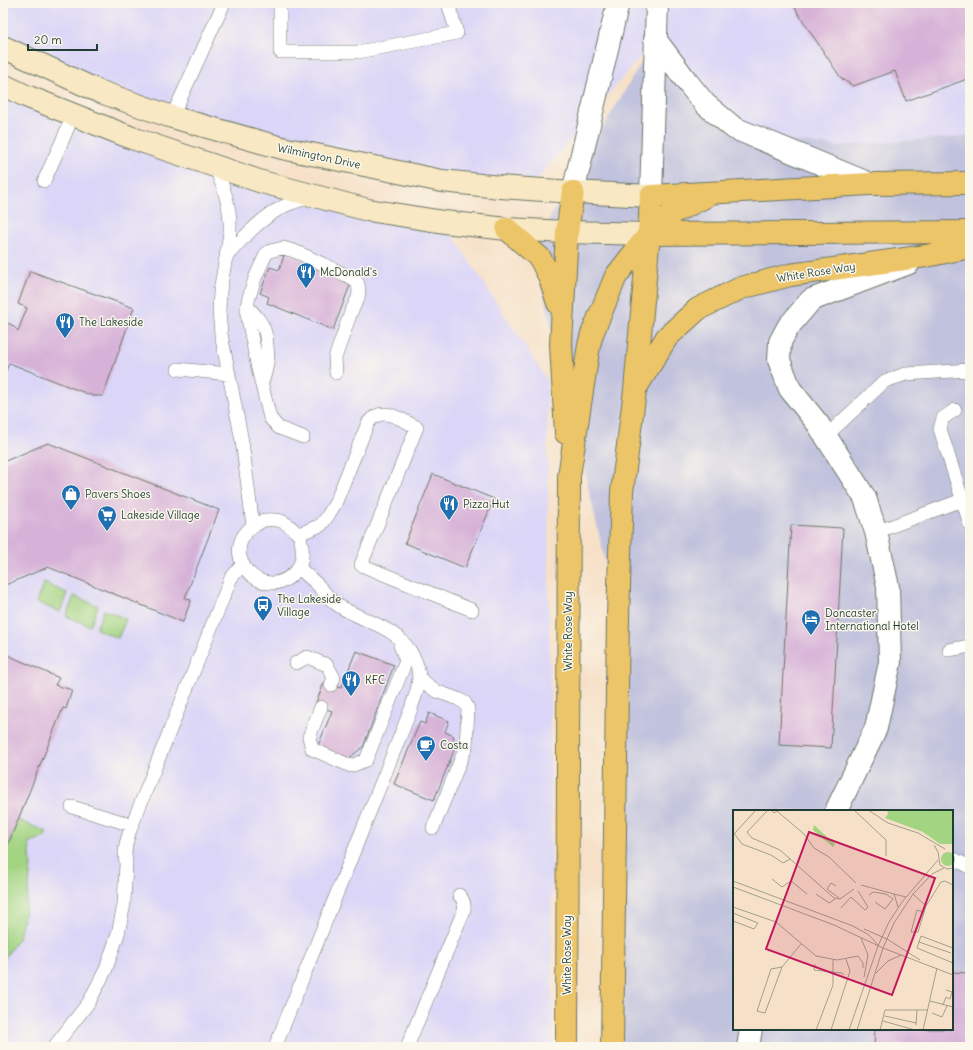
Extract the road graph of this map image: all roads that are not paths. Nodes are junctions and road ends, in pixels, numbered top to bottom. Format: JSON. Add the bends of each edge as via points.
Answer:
{"nodes":[{"id":1,"x":224,"y":3,"type":"edge"},
{"id":2,"x":280,"y":3,"type":"edge"},
{"id":3,"x":448,"y":3,"type":"edge"},
{"id":4,"x":618,"y":3,"type":"edge"},
{"id":5,"x":657,"y":3,"type":"edge"},
{"id":6,"x":655,"y":39,"type":"junction"},
{"id":7,"x":3,"y":48,"type":"edge"},
{"id":8,"x":3,"y":84,"type":"edge"},
{"id":9,"x":73,"y":115,"type":"junction"},
{"id":10,"x":172,"y":117,"type":"junction"},
{"id":11,"x":215,"y":166,"type":"junction"},
{"id":12,"x":44,"y":181,"type":"dead end"},
{"id":13,"x":970,"y":183,"type":"edge"},
{"id":14,"x":870,"y":184,"type":"junction"},
{"id":15,"x":572,"y":192,"type":"junction"},
{"id":16,"x":712,"y":193,"type":"junction"},
{"id":17,"x":315,"y":196,"type":"junction"},
{"id":18,"x":651,"y":196,"type":"junction"},
{"id":19,"x":507,"y":230,"type":"junction"},
{"id":20,"x":567,"y":232,"type":"junction"},
{"id":21,"x":970,"y":232,"type":"edge"},
{"id":22,"x":649,"y":234,"type":"junction"},
{"id":23,"x":970,"y":247,"type":"edge"},
{"id":24,"x":926,"y":256,"type":"junction"},
{"id":25,"x":226,"y":257,"type":"junction"},
{"id":26,"x":561,"y":332,"type":"junction"},
{"id":27,"x":178,"y":369,"type":"dead end"},
{"id":28,"x":970,"y":370,"type":"edge"},
{"id":29,"x":336,"y":373,"type":"dead end"},
{"id":30,"x":229,"y":374,"type":"junction"},
{"id":31,"x":635,"y":390,"type":"junction"},
{"id":32,"x":955,"y":410,"type":"dead end"},
{"id":33,"x":822,"y":430,"type":"junction"},
{"id":34,"x":303,"y":437,"type":"dead end"},
{"id":35,"x":569,"y":476,"type":"junction"},
{"id":36,"x":966,"y":498,"type":"edge"},
{"id":37,"x":970,"y":524,"type":"edge"},
{"id":38,"x":253,"y":526,"type":"junction"},
{"id":39,"x":876,"y":532,"type":"junction"},
{"id":40,"x":299,"y":534,"type":"junction"},
{"id":41,"x":243,"y":564,"type":"junction"},
{"id":42,"x":299,"y":568,"type":"junction"},
{"id":43,"x":472,"y":610,"type":"dead end"},
{"id":44,"x":396,"y":636,"type":"junction"},
{"id":45,"x":970,"y":646,"type":"edge"},
{"id":46,"x":949,"y":650,"type":"dead end"},
{"id":47,"x":296,"y":663,"type":"dead end"},
{"id":48,"x":419,"y":678,"type":"junction"},
{"id":49,"x":331,"y":685,"type":"dead end"},
{"id":50,"x":322,"y":707,"type":"dead end"},
{"id":51,"x":72,"y":807,"type":"dead end"},
{"id":52,"x":841,"y":809,"type":"edge"},
{"id":53,"x":132,"y":825,"type":"junction"},
{"id":54,"x":433,"y":828,"type":"dead end"},
{"id":55,"x":953,"y":858,"type":"edge"},
{"id":56,"x":970,"y":867,"type":"edge"},
{"id":57,"x":459,"y":895,"type":"dead end"},
{"id":58,"x":751,"y":1030,"type":"edge"},
{"id":59,"x":54,"y":1047,"type":"edge"},
{"id":60,"x":275,"y":1047,"type":"edge"},
{"id":61,"x":407,"y":1047,"type":"edge"},
{"id":62,"x":567,"y":1047,"type":"edge"},
{"id":63,"x":612,"y":1047,"type":"edge"},
{"id":64,"x":748,"y":1047,"type":"edge"}],
"edges":[{"from":1,"to":10,"type":"lane"},
{"from":2,"to":3,"type":"lane","via":[[280,52],[358,52],[457,33]]},
{"from":4,"to":15,"type":"street"},
{"from":5,"to":6,"type":"street"},
{"from":6,"to":14,"type":"street","via":[[705,104],[734,128]]},
{"from":6,"to":18,"type":"street"},
{"from":7,"to":10,"type":"street","name":"Wilmington Drive","via":[[98,91]]},
{"from":8,"to":9,"type":"street"},
{"from":9,"to":11,"type":"street"},
{"from":9,"to":12,"type":"lane"},
{"from":10,"to":15,"type":"street","name":"Wilmington Drive","via":[[282,148],[442,181]]},
{"from":11,"to":17,"type":"street"},
{"from":11,"to":25,"type":"lane","via":[[226,194],[230,217]]},
{"from":13,"to":14,"type":"highway","name":"White Rose Way"},
{"from":14,"to":16,"type":"highway","name":"White Rose Way"},
{"from":15,"to":18,"type":"street","name":"Wilmington Drive"},
{"from":15,"to":20,"type":"highway"},
{"from":16,"to":18,"type":"highway","name":"White Rose Way"},
{"from":16,"to":22,"type":"highway","name":"White Rose Way","via":[[674,212]]},
{"from":17,"to":19,"type":"street","via":[[368,210]]},
{"from":17,"to":25,"type":"lane","via":[[280,208],[264,219]]},
{"from":18,"to":22,"type":"highway","name":"White Rose Way"},
{"from":19,"to":20,"type":"street"},
{"from":19,"to":26,"type":"highway","via":[[540,258],[544,265],[558,302]]},
{"from":20,"to":22,"type":"street"},
{"from":20,"to":26,"type":"highway"},
{"from":21,"to":22,"type":"highway"},
{"from":22,"to":31,"type":"highway","name":"White Rose Way"},
{"from":22,"to":35,"type":"highway","name":"White Rose Way","via":[[616,276],[592,334]]},
{"from":23,"to":24,"type":"highway","name":"White Rose Way"},
{"from":24,"to":31,"type":"highway","name":"White Rose Way","via":[[790,275],[741,288],[698,309],[667,337]]},
{"from":24,"to":33,"type":"street","via":[[811,300],[788,327],[780,342],[779,360],[790,389]]},
{"from":25,"to":30,"type":"lane","via":[[219,310]]},
{"from":26,"to":35,"type":"highway"},
{"from":27,"to":30,"type":"lane"},
{"from":28,"to":33,"type":"lane","via":[[906,374],[885,381]]},
{"from":29,"to":34,"type":"lane","via":[[335,358],[358,298],[358,284],[354,279],[294,251],[283,248],[270,251],[266,254],[255,278],[247,314],[270,418],[279,428]]},
{"from":30,"to":38,"type":"lane","via":[[242,441]]},
{"from":31,"to":63,"type":"highway","name":"White Rose Way","via":[[622,492]]},
{"from":32,"to":36,"type":"lane","via":[[943,418],[940,429]]},
{"from":33,"to":39,"type":"street","via":[[865,498]]},
{"from":35,"to":62,"type":"highway","name":"White Rose Way"},
{"from":36,"to":37,"type":"lane"},
{"from":36,"to":39,"type":"lane"},
{"from":38,"to":40,"type":"lane","via":[[264,520],[276,520],[287,523]]},
{"from":38,"to":41,"type":"lane","via":[[242,540],[240,551]]},
{"from":39,"to":52,"type":"street","via":[[888,587],[890,662],[876,728]]},
{"from":40,"to":42,"type":"lane","via":[[303,558]]},
{"from":40,"to":43,"type":"lane","via":[[321,525],[327,518],[368,423],[377,415],[391,414],[417,428],[361,565]]},
{"from":41,"to":42,"type":"lane","via":[[255,578],[275,583],[292,576]]},
{"from":41,"to":53,"type":"lane","via":[[231,578]]},
{"from":42,"to":44,"type":"lane","via":[[334,603]]},
{"from":44,"to":48,"type":"lane","via":[[412,653]]},
{"from":44,"to":50,"type":"lane","via":[[406,661],[366,760],[351,766],[312,749],[309,738]]},
{"from":45,"to":46,"type":"lane"},
{"from":47,"to":49,"type":"lane","via":[[307,657],[327,666],[334,678]]},
{"from":48,"to":54,"type":"lane","via":[[436,691],[465,703],[468,709],[466,747]]},
{"from":48,"to":60,"type":"lane","via":[[411,708]]},
{"from":51,"to":53,"type":"lane"},
{"from":53,"to":59,"type":"lane","via":[[126,844],[122,919],[106,969],[89,1002]]},
{"from":55,"to":56,"type":"lane"},
{"from":57,"to":61,"type":"lane","via":[[464,901],[464,910]]},
{"from":58,"to":64,"type":"street"}]}
